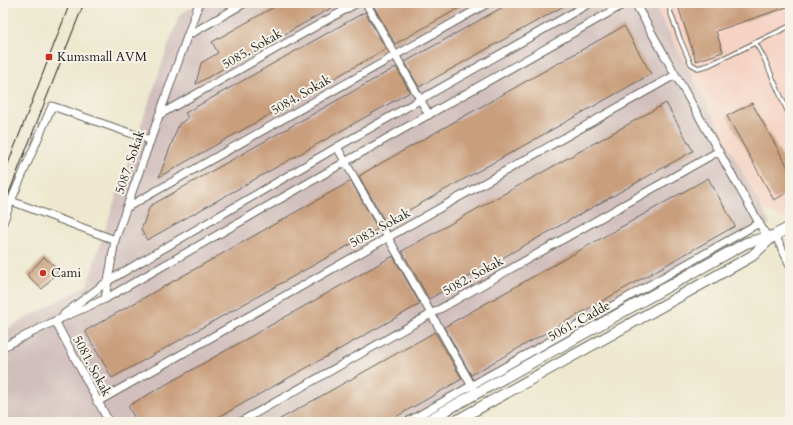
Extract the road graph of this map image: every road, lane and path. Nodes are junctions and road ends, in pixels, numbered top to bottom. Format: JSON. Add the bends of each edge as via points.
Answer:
{"nodes":[{"id":1,"x":199,"y":3,"type":"edge"},
{"id":2,"x":245,"y":3,"type":"edge"},
{"id":3,"x":357,"y":3,"type":"edge"},
{"id":4,"x":366,"y":3,"type":"edge"},
{"id":5,"x":488,"y":3,"type":"edge"},
{"id":6,"x":590,"y":3,"type":"edge"},
{"id":7,"x":626,"y":3,"type":"edge"},
{"id":8,"x":635,"y":3,"type":"edge"},
{"id":9,"x":671,"y":3,"type":"edge"},
{"id":10,"x":790,"y":26,"type":"edge"},
{"id":11,"x":187,"y":36,"type":"junction"},
{"id":12,"x":755,"y":42,"type":"junction"},
{"id":13,"x":395,"y":56,"type":"junction"},
{"id":14,"x":676,"y":75,"type":"junction"},
{"id":15,"x":420,"y":99,"type":"junction"},
{"id":16,"x":429,"y":114,"type":"junction"},
{"id":17,"x":159,"y":115,"type":"junction"},
{"id":18,"x":790,"y":117,"type":"edge"},
{"id":19,"x":150,"y":140,"type":"junction"},
{"id":20,"x":337,"y":146,"type":"junction"},
{"id":21,"x":719,"y":151,"type":"junction"},
{"id":22,"x":345,"y":162,"type":"junction"},
{"id":23,"x":11,"y":201,"type":"junction"},
{"id":24,"x":126,"y":208,"type":"junction"},
{"id":25,"x":759,"y":223,"type":"junction"},
{"id":26,"x":3,"y":224,"type":"edge"},
{"id":27,"x":790,"y":227,"type":"edge"},
{"id":28,"x":771,"y":236,"type":"junction"},
{"id":29,"x":388,"y":237,"type":"junction"},
{"id":30,"x":115,"y":240,"type":"junction"},
{"id":31,"x":790,"y":265,"type":"edge"},
{"id":32,"x":108,"y":280,"type":"junction"},
{"id":33,"x":106,"y":299,"type":"junction"},
{"id":34,"x":431,"y":314,"type":"junction"},
{"id":35,"x":55,"y":321,"type":"junction"},
{"id":36,"x":3,"y":347,"type":"edge"},
{"id":37,"x":474,"y":389,"type":"junction"},
{"id":38,"x":97,"y":402,"type":"junction"},
{"id":39,"x":109,"y":422,"type":"edge"},
{"id":40,"x":240,"y":422,"type":"edge"},
{"id":41,"x":407,"y":422,"type":"edge"},
{"id":42,"x":425,"y":422,"type":"edge"},
{"id":43,"x":454,"y":422,"type":"edge"}],
"edges":[{"from":1,"to":11,"type":"street","name":"5087. Sokak"},
{"from":2,"to":11,"type":"street"},
{"from":3,"to":17,"type":"street","name":"5085. Sokak"},
{"from":4,"to":13,"type":"street"},
{"from":5,"to":13,"type":"street","name":"5084. Sokak"},
{"from":6,"to":15,"type":"street"},
{"from":7,"to":16,"type":"street"},
{"from":8,"to":14,"type":"street"},
{"from":9,"to":12,"type":"lane","via":[[670,11],[680,39],[691,64],[698,68]]},
{"from":10,"to":12,"type":"lane"},
{"from":11,"to":17,"type":"street","name":"5087. Sokak"},
{"from":12,"to":18,"type":"lane"},
{"from":13,"to":15,"type":"street"},
{"from":13,"to":24,"type":"street","name":"5084. Sokak"},
{"from":14,"to":21,"type":"street"},
{"from":14,"to":29,"type":"street","name":"5083. Sokak"},
{"from":15,"to":16,"type":"street"},
{"from":15,"to":20,"type":"street"},
{"from":16,"to":22,"type":"street"},
{"from":17,"to":19,"type":"street","name":"5087. Sokak"},
{"from":19,"to":23,"type":"street","via":[[52,106]]},
{"from":19,"to":24,"type":"street","name":"5087. Sokak"},
{"from":20,"to":22,"type":"street"},
{"from":20,"to":32,"type":"street"},
{"from":21,"to":25,"type":"street"},
{"from":21,"to":34,"type":"street","name":"5082. Sokak"},
{"from":22,"to":29,"type":"street"},
{"from":22,"to":33,"type":"street"},
{"from":23,"to":26,"type":"street"},
{"from":23,"to":30,"type":"street"},
{"from":24,"to":30,"type":"street","name":"5087. Sokak"},
{"from":25,"to":28,"type":"street"},
{"from":25,"to":37,"type":"street"},
{"from":27,"to":28,"type":"street"},
{"from":28,"to":31,"type":"street"},
{"from":28,"to":37,"type":"street","name":"5061. Cadde","via":[[746,243]]},
{"from":28,"to":43,"type":"street","name":"5061. Cadde","via":[[752,256]]},
{"from":29,"to":34,"type":"street"},
{"from":29,"to":38,"type":"street","name":"5083. Sokak"},
{"from":30,"to":32,"type":"street","name":"5087. Sokak"},
{"from":32,"to":33,"type":"street","name":"5087. Sokak"},
{"from":32,"to":35,"type":"street"},
{"from":33,"to":35,"type":"street"},
{"from":34,"to":37,"type":"street"},
{"from":34,"to":40,"type":"street","name":"5082. Sokak"},
{"from":35,"to":36,"type":"street"},
{"from":35,"to":38,"type":"street","name":"5081. Sokak"},
{"from":37,"to":41,"type":"street"},
{"from":37,"to":42,"type":"street","name":"5061. Cadde"},
{"from":38,"to":39,"type":"street","name":"5081. Sokak"}]}
